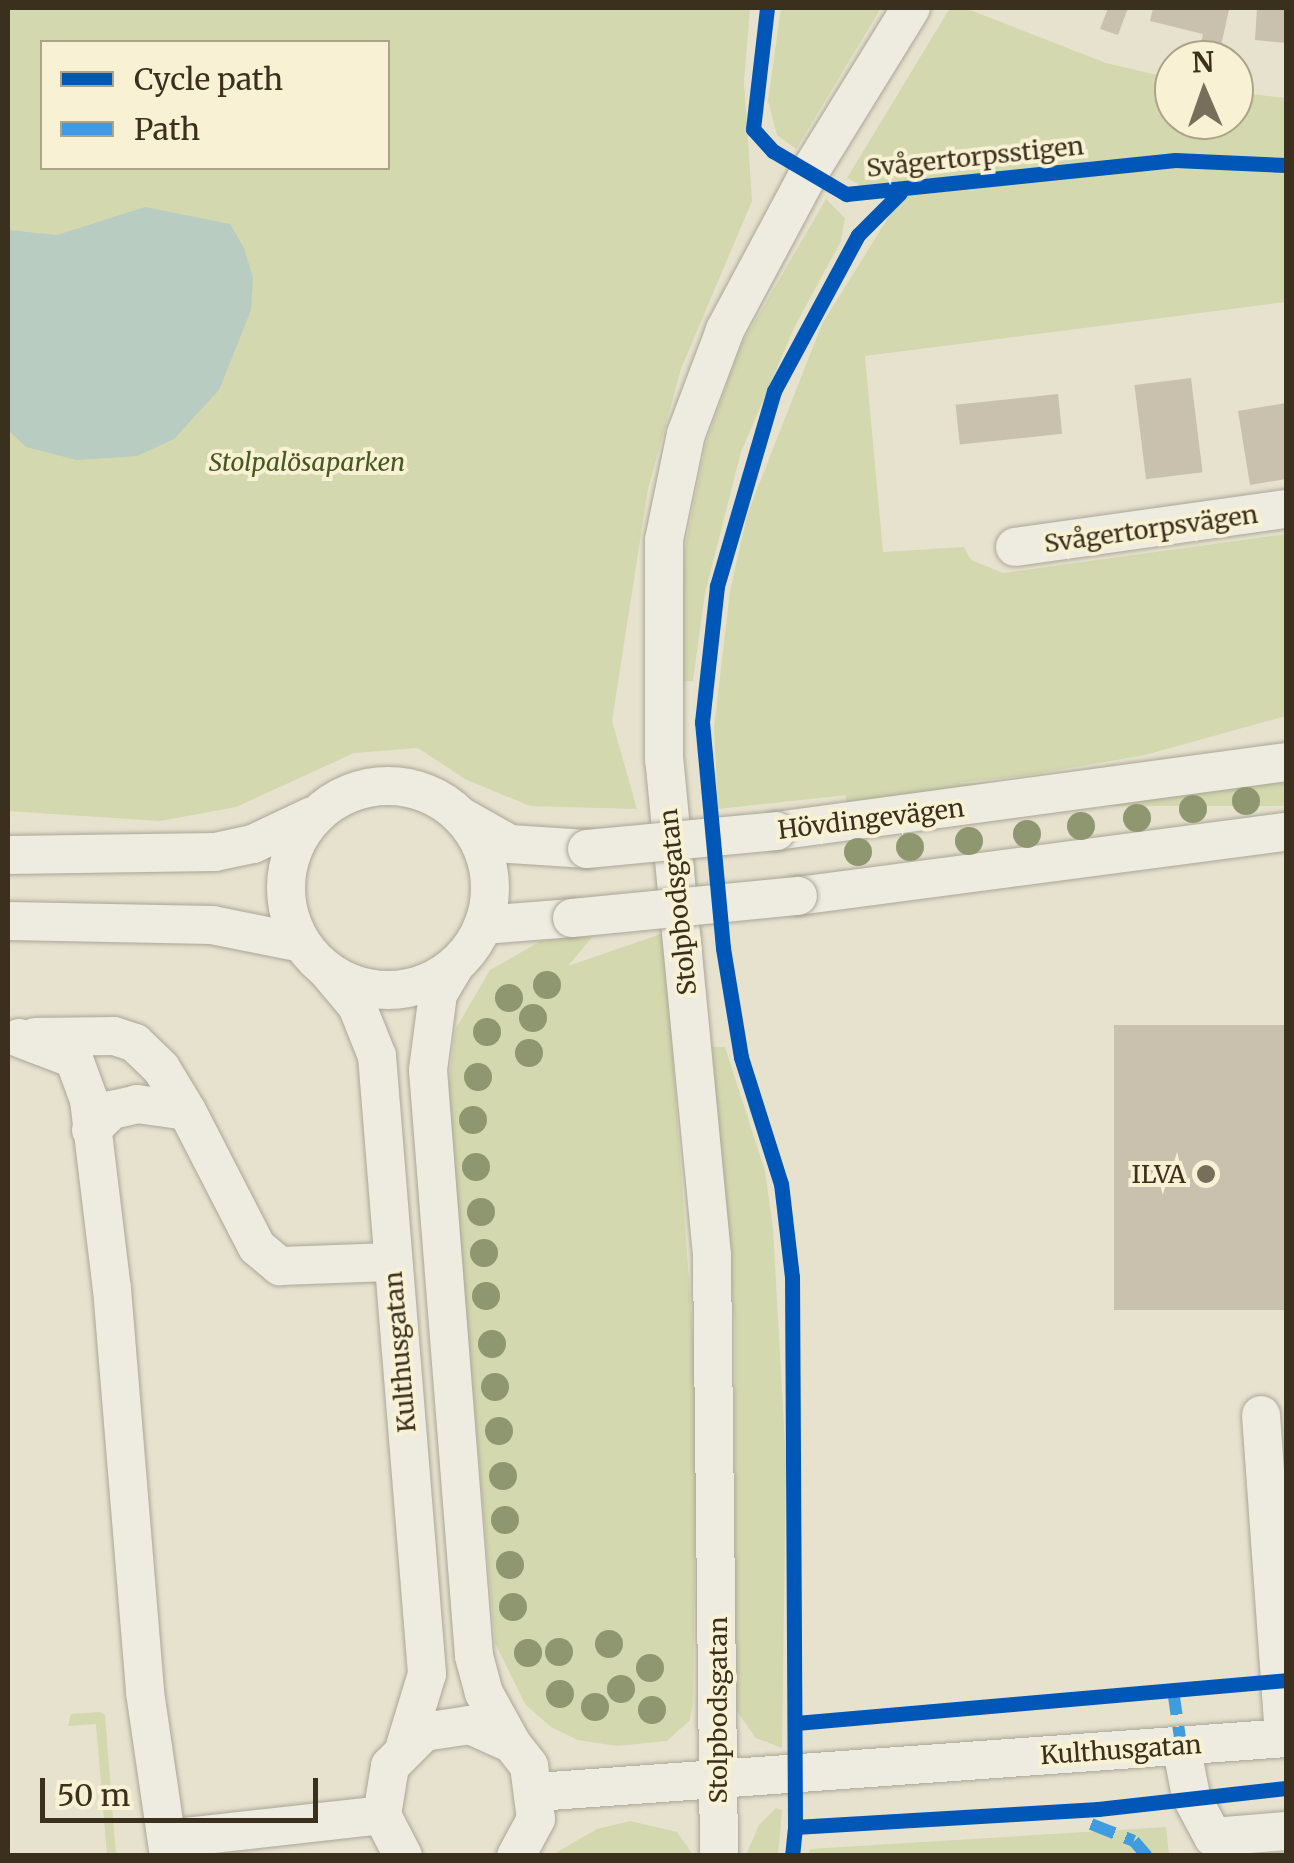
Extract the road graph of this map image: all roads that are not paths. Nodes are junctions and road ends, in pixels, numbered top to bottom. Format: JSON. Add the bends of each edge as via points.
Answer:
{"nodes":[{"id":1,"x":911,"y":8,"type":"edge"},
{"id":2,"x":1286,"y":509,"type":"edge"},
{"id":3,"x":1015,"y":548,"type":"dead end"},
{"id":4,"x":1286,"y":762,"type":"edge"},
{"id":5,"x":318,"y":812,"type":"junction"},
{"id":6,"x":460,"y":816,"type":"junction"},
{"id":7,"x":1286,"y":832,"type":"edge"},
{"id":8,"x":8,"y":855,"type":"edge"},
{"id":9,"x":8,"y":922,"type":"edge"},
{"id":10,"x":483,"y":925,"type":"junction"},
{"id":11,"x":314,"y":956,"type":"junction"},
{"id":12,"x":456,"y":964,"type":"junction"},
{"id":13,"x":13,"y":1038,"type":"edge"},
{"id":14,"x":187,"y":1111,"type":"junction"},
{"id":15,"x":91,"y":1130,"type":"junction"},
{"id":16,"x":391,"y":1262,"type":"junction"},
{"id":17,"x":1261,"y":1415,"type":"dead end"},
{"id":18,"x":1279,"y":1593,"type":"edge"},
{"id":19,"x":1285,"y":1738,"type":"edge"},
{"id":20,"x":512,"y":1744,"type":"junction"},
{"id":21,"x":1180,"y":1745,"type":"junction"},
{"id":22,"x":405,"y":1746,"type":"junction"},
{"id":23,"x":720,"y":1779,"type":"junction"},
{"id":24,"x":537,"y":1792,"type":"junction"},
{"id":25,"x":382,"y":1814,"type":"junction"},
{"id":26,"x":1286,"y":1831,"type":"edge"},
{"id":27,"x":168,"y":1847,"type":"edge"},
{"id":28,"x":403,"y":1856,"type":"edge"},
{"id":29,"x":516,"y":1856,"type":"edge"},
{"id":30,"x":719,"y":1856,"type":"edge"}],
"edges":[{"from":1,"to":23,"type":"street","name":"Stolpbodsgatan","via":[[809,173],[725,330],[686,434],[664,540],[664,760],[712,1255]]},
{"from":2,"to":3,"type":"street","name":"Svågertorpsvägen"},
{"from":4,"to":6,"type":"street","name":"Hövdingevägen","bridge":true,"via":[[776,831],[588,848],[510,844]]},
{"from":5,"to":6,"type":"street","name":"Hövdingevägen","via":[[345,795],[406,787]]},
{"from":5,"to":8,"type":"street","name":"Hövdingevägen","via":[[290,830],[215,852]]},
{"from":5,"to":11,"type":"street","via":[[303,830],[286,874],[291,922]]},
{"from":6,"to":10,"type":"street","via":[[488,867]]},
{"from":7,"to":10,"type":"street","bridge":true,"via":[[798,896]]},
{"from":9,"to":11,"type":"street","via":[[212,926]]},
{"from":10,"to":12,"type":"street"},
{"from":11,"to":12,"type":"street","via":[[378,990],[432,980]]},
{"from":11,"to":16,"type":"street","name":"Kulthusgatan","via":[[357,1006],[377,1056]]},
{"from":12,"to":20,"type":"street","name":"Kulthusgatan","via":[[438,994],[428,1070],[474,1656],[484,1693]]},
{"from":13,"to":14,"type":"street","via":[[96,1035],[135,1043],[161,1068]]},
{"from":13,"to":15,"type":"street","via":[[74,1059]]},
{"from":14,"to":15,"type":"street","via":[[138,1104],[112,1110]]},
{"from":14,"to":16,"type":"street","via":[[257,1247],[280,1266]]},
{"from":15,"to":27,"type":"street","via":[[145,1692]]},
{"from":16,"to":22,"type":"street","name":"Kulthusgatan","via":[[427,1674]]},
{"from":17,"to":18,"type":"street"},
{"from":18,"to":19,"type":"street"},
{"from":19,"to":21,"type":"street","name":"Kulthusgatan"},
{"from":20,"to":22,"type":"street","via":[[492,1731],[458,1725],[424,1732]]},
{"from":20,"to":24,"type":"street","name":"Kulthusgatan"},
{"from":21,"to":23,"type":"street","name":"Kulthusgatan"},
{"from":21,"to":26,"type":"street","via":[[1191,1796],[1213,1837]]},
{"from":22,"to":25,"type":"street","name":"Kulthusgatan","via":[[390,1766]]},
{"from":23,"to":24,"type":"street","name":"Kulthusgatan"},
{"from":23,"to":30,"type":"street","name":"Stolpbodsgatan"},
{"from":24,"to":29,"type":"street","via":[[536,1819]]},
{"from":25,"to":27,"type":"street"},
{"from":25,"to":28,"type":"street"}]}
